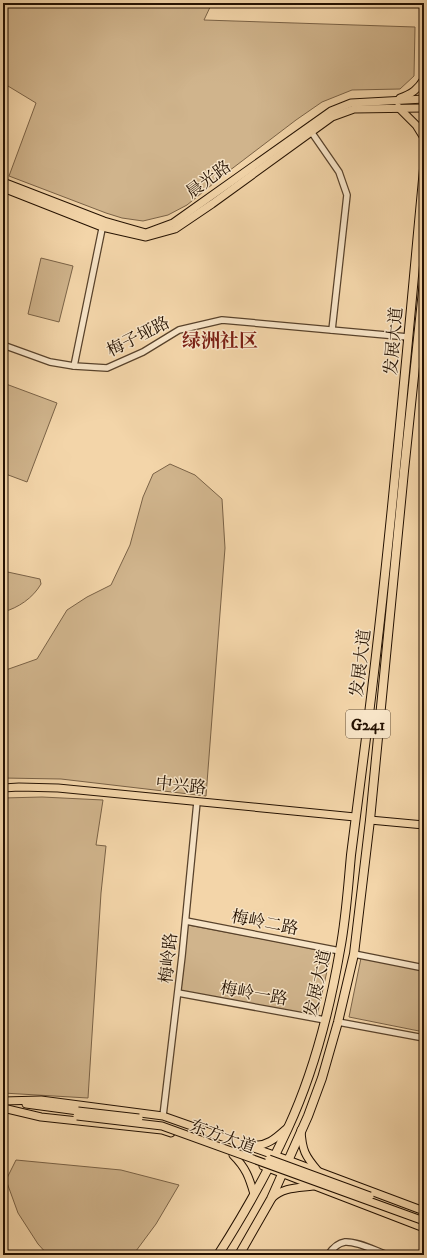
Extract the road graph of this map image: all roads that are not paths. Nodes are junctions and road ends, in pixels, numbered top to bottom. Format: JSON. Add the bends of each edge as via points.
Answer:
{"nodes":[{"id":1,"x":424,"y":79,"type":"edge"},
{"id":2,"x":424,"y":99,"type":"edge"},
{"id":3,"x":394,"y":100,"type":"junction"},
{"id":4,"x":398,"y":108,"type":"junction"},
{"id":5,"x":424,"y":108,"type":"edge"},
{"id":6,"x":309,"y":129,"type":"junction"},
{"id":7,"x":424,"y":138,"type":"edge"},
{"id":8,"x":424,"y":169,"type":"edge"},
{"id":9,"x":3,"y":182,"type":"edge"},
{"id":10,"x":3,"y":188,"type":"edge"},
{"id":11,"x":103,"y":224,"type":"junction"},
{"id":12,"x":424,"y":281,"type":"edge"},
{"id":13,"x":332,"y":330,"type":"junction"},
{"id":14,"x":408,"y":337,"type":"junction"},
{"id":15,"x":421,"y":339,"type":"edge"},
{"id":16,"x":3,"y":345,"type":"edge"},
{"id":17,"x":74,"y":366,"type":"junction"},
{"id":18,"x":3,"y":788,"type":"edge"},
{"id":19,"x":197,"y":802,"type":"junction"},
{"id":20,"x":356,"y":818,"type":"junction"},
{"id":21,"x":370,"y":820,"type":"junction"},
{"id":22,"x":424,"y":825,"type":"edge"},
{"id":23,"x":186,"y":921,"type":"junction"},
{"id":24,"x":340,"y":951,"type":"junction"},
{"id":25,"x":354,"y":954,"type":"junction"},
{"id":26,"x":424,"y":968,"type":"edge"},
{"id":27,"x":178,"y":993,"type":"junction"},
{"id":28,"x":325,"y":1020,"type":"junction"},
{"id":29,"x":338,"y":1022,"type":"junction"},
{"id":30,"x":424,"y":1038,"type":"edge"},
{"id":31,"x":3,"y":1101,"type":"edge"},
{"id":32,"x":3,"y":1108,"type":"edge"},
{"id":33,"x":163,"y":1116,"type":"junction"},
{"id":34,"x":289,"y":1126,"type":"junction"},
{"id":35,"x":302,"y":1130,"type":"junction"},
{"id":36,"x":242,"y":1144,"type":"junction"},
{"id":37,"x":233,"y":1155,"type":"junction"},
{"id":38,"x":275,"y":1156,"type":"junction"},
{"id":39,"x":288,"y":1160,"type":"junction"},
{"id":40,"x":269,"y":1168,"type":"junction"},
{"id":41,"x":318,"y":1172,"type":"junction"},
{"id":42,"x":282,"y":1174,"type":"junction"},
{"id":43,"x":314,"y":1186,"type":"junction"},
{"id":44,"x":254,"y":1194,"type":"junction"},
{"id":45,"x":271,"y":1199,"type":"junction"},
{"id":46,"x":424,"y":1211,"type":"edge"},
{"id":47,"x":424,"y":1216,"type":"edge"},
{"id":48,"x":424,"y":1221,"type":"edge"},
{"id":49,"x":424,"y":1228,"type":"edge"},
{"id":50,"x":218,"y":1255,"type":"edge"},
{"id":51,"x":239,"y":1255,"type":"edge"},
{"id":52,"x":328,"y":1255,"type":"edge"},
{"id":53,"x":388,"y":1255,"type":"edge"}],
"edges":[{"from":1,"to":3,"type":"main road","via":[[420,87],[412,93]]},
{"from":2,"to":3,"type":"main road","name":"晨光路"},
{"from":3,"to":6,"type":"main road","name":"晨光路","via":[[351,103],[331,111]]},
{"from":4,"to":5,"type":"main road","name":"晨光路"},
{"from":4,"to":6,"type":"main road","name":"晨光路","via":[[354,109]]},
{"from":4,"to":7,"type":"main road","via":[[416,125]]},
{"from":6,"to":11,"type":"main road","name":"晨光路","via":[[212,204],[175,229],[146,237]]},
{"from":6,"to":13,"type":"street","via":[[340,172],[347,195]]},
{"from":8,"to":14,"type":"highway","name":"发展大道","number":"G241"},
{"from":9,"to":11,"type":"main road","name":"晨光路"},
{"from":10,"to":11,"type":"main road","name":"晨光路"},
{"from":11,"to":17,"type":"street"},
{"from":12,"to":15,"type":"highway","name":"发展大道","number":"G241"},
{"from":13,"to":14,"type":"street","name":"梅子垭路"},
{"from":13,"to":17,"type":"street","name":"梅子垭路","via":[[222,320],[179,330],[143,352],[107,368]]},
{"from":14,"to":20,"type":"highway","name":"发展大道","number":"G241","via":[[392,521]]},
{"from":15,"to":21,"type":"highway","name":"发展大道","number":"G241","via":[[403,479]]},
{"from":16,"to":17,"type":"street","name":"梅子垭路","via":[[50,362]]},
{"from":18,"to":19,"type":"main road","name":"中兴路","via":[[58,788]]},
{"from":19,"to":20,"type":"main road","name":"中兴路"},
{"from":19,"to":23,"type":"street","name":"梅岭路"},
{"from":20,"to":24,"type":"highway","name":"发展大道","number":"G241"},
{"from":21,"to":22,"type":"main road"},
{"from":21,"to":25,"type":"highway","name":"发展大道","number":"G241"},
{"from":23,"to":24,"type":"street","name":"梅岭二路"},
{"from":23,"to":27,"type":"street","name":"梅岭路"},
{"from":24,"to":28,"type":"highway","name":"发展大道","number":"G241"},
{"from":25,"to":26,"type":"street"},
{"from":25,"to":29,"type":"highway","name":"发展大道","number":"G241"},
{"from":27,"to":28,"type":"street","name":"梅岭一路"},
{"from":27,"to":33,"type":"street","name":"梅岭路"},
{"from":28,"to":34,"type":"highway","name":"发展大道","number":"G241"},
{"from":29,"to":30,"type":"street"},
{"from":29,"to":35,"type":"highway","name":"发展大道","number":"G241","via":[[322,1078]]},
{"from":31,"to":33,"type":"main road","name":"东方大道","via":[[41,1100]]},
{"from":31,"to":47,"type":"main road","bridge":true,"via":[[163,1121]]},
{"from":32,"to":37,"type":"main road","name":"东方大道","via":[[41,1117],[162,1130]]},
{"from":32,"to":48,"type":"main road","bridge":true,"via":[[162,1126]]},
{"from":33,"to":36,"type":"main road","name":"东方大道"},
{"from":34,"to":36,"type":"main road","via":[[269,1143],[258,1146]]},
{"from":34,"to":38,"type":"highway","name":"发展大道","number":"G241"},
{"from":35,"to":39,"type":"highway","name":"发展大道","number":"G241"},
{"from":35,"to":41,"type":"main road","via":[[302,1146]]},
{"from":36,"to":38,"type":"main road","name":"东方大道"},
{"from":37,"to":40,"type":"main road","name":"东方大道"},
{"from":37,"to":44,"type":"main road","via":[[247,1172]]},
{"from":38,"to":39,"type":"main road","name":"东方大道"},
{"from":38,"to":40,"type":"highway","name":"发展大道","number":"G241"},
{"from":39,"to":41,"type":"main road","name":"东方大道"},
{"from":39,"to":42,"type":"highway","name":"发展大道","number":"G241"},
{"from":40,"to":42,"type":"main road","name":"东方大道"},
{"from":40,"to":44,"type":"highway","name":"发展大道","number":"G241"},
{"from":41,"to":46,"type":"main road","name":"东方大道"},
{"from":42,"to":43,"type":"main road","name":"东方大道"},
{"from":42,"to":45,"type":"highway","name":"发展大道","number":"G241"},
{"from":43,"to":45,"type":"main road","via":[[291,1188],[277,1193]]},
{"from":43,"to":49,"type":"main road","name":"东方大道"},
{"from":44,"to":50,"type":"highway","name":"发展大道","number":"G241"},
{"from":45,"to":51,"type":"highway","name":"发展大道","number":"G241"},
{"from":52,"to":53,"type":"street","via":[[338,1244],[346,1242]]}]}
